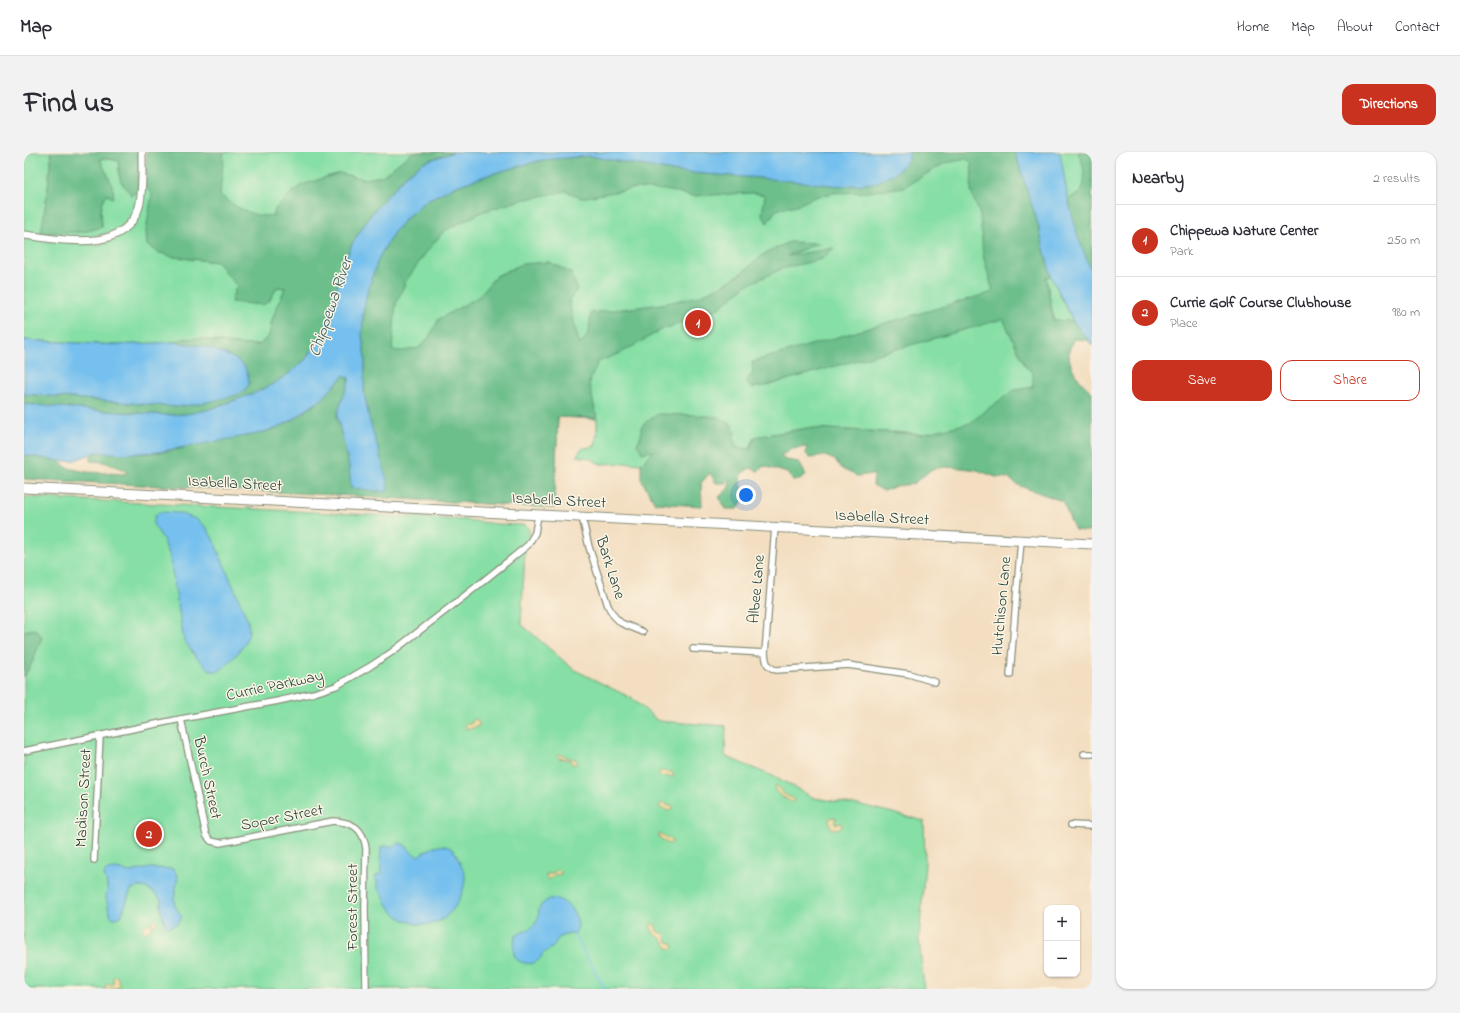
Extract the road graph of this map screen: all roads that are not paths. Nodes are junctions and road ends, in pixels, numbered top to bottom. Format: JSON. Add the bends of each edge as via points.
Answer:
{"nodes":[{"id":1,"x":142,"y":152,"type":"edge"},
{"id":2,"x":24,"y":235,"type":"edge"},
{"id":3,"x":24,"y":488,"type":"edge"},
{"id":4,"x":538,"y":515,"type":"junction"},
{"id":5,"x":582,"y":517,"type":"junction"},
{"id":6,"x":775,"y":528,"type":"junction"},
{"id":7,"x":1021,"y":540,"type":"junction"},
{"id":8,"x":1092,"y":544,"type":"edge"},
{"id":9,"x":643,"y":632,"type":"dead end"},
{"id":10,"x":693,"y":649,"type":"dead end"},
{"id":11,"x":766,"y":653,"type":"junction"},
{"id":12,"x":1010,"y":675,"type":"dead end"},
{"id":13,"x":934,"y":682,"type":"dead end"},
{"id":14,"x":181,"y":719,"type":"junction"},
{"id":15,"x":100,"y":736,"type":"junction"},
{"id":16,"x":24,"y":751,"type":"edge"},
{"id":17,"x":1084,"y":754,"type":"dead end"},
{"id":18,"x":1092,"y":754,"type":"edge"},
{"id":19,"x":1071,"y":825,"type":"dead end"},
{"id":20,"x":1092,"y":826,"type":"edge"},
{"id":21,"x":357,"y":828,"type":"joint"},
{"id":22,"x":211,"y":841,"type":"joint"},
{"id":23,"x":94,"y":860,"type":"dead end"},
{"id":24,"x":366,"y":989,"type":"edge"}],
"edges":[{"from":1,"to":2,"type":"street","via":[[139,206],[125,229],[102,240],[84,241]]},
{"from":3,"to":4,"type":"highway","name":"Isabella Street"},
{"from":4,"to":5,"type":"highway","name":"Isabella Street"},
{"from":4,"to":14,"type":"street","name":"Currie Parkway","via":[[535,533],[528,545],[392,652],[349,680],[314,693]]},
{"from":5,"to":6,"type":"highway","name":"Isabella Street"},
{"from":5,"to":9,"type":"street","name":"Bark Lane","via":[[588,547],[608,606],[621,623]]},
{"from":6,"to":7,"type":"highway","name":"Isabella Street"},
{"from":6,"to":11,"type":"street","name":"Albee Lane"},
{"from":7,"to":8,"type":"highway","name":"Isabella Street"},
{"from":7,"to":12,"type":"street","name":"Hutchison Lane"},
{"from":10,"to":11,"type":"street"},
{"from":11,"to":13,"type":"street","via":[[766,662],[770,668],[776,670],[848,665],[909,674]]},
{"from":14,"to":15,"type":"street","name":"Currie Parkway"},
{"from":14,"to":22,"type":"street","name":"Burch Street","via":[[206,835]]},
{"from":15,"to":16,"type":"street","name":"Currie Parkway"},
{"from":15,"to":23,"type":"street","name":"Madison Street"},
{"from":17,"to":18,"type":"street"},
{"from":19,"to":20,"type":"street"},
{"from":21,"to":22,"type":"street","name":"Soper Street","via":[[345,822],[334,821],[220,843]]},
{"from":21,"to":24,"type":"street","name":"Forest Street","via":[[365,839],[366,848]]}]}
